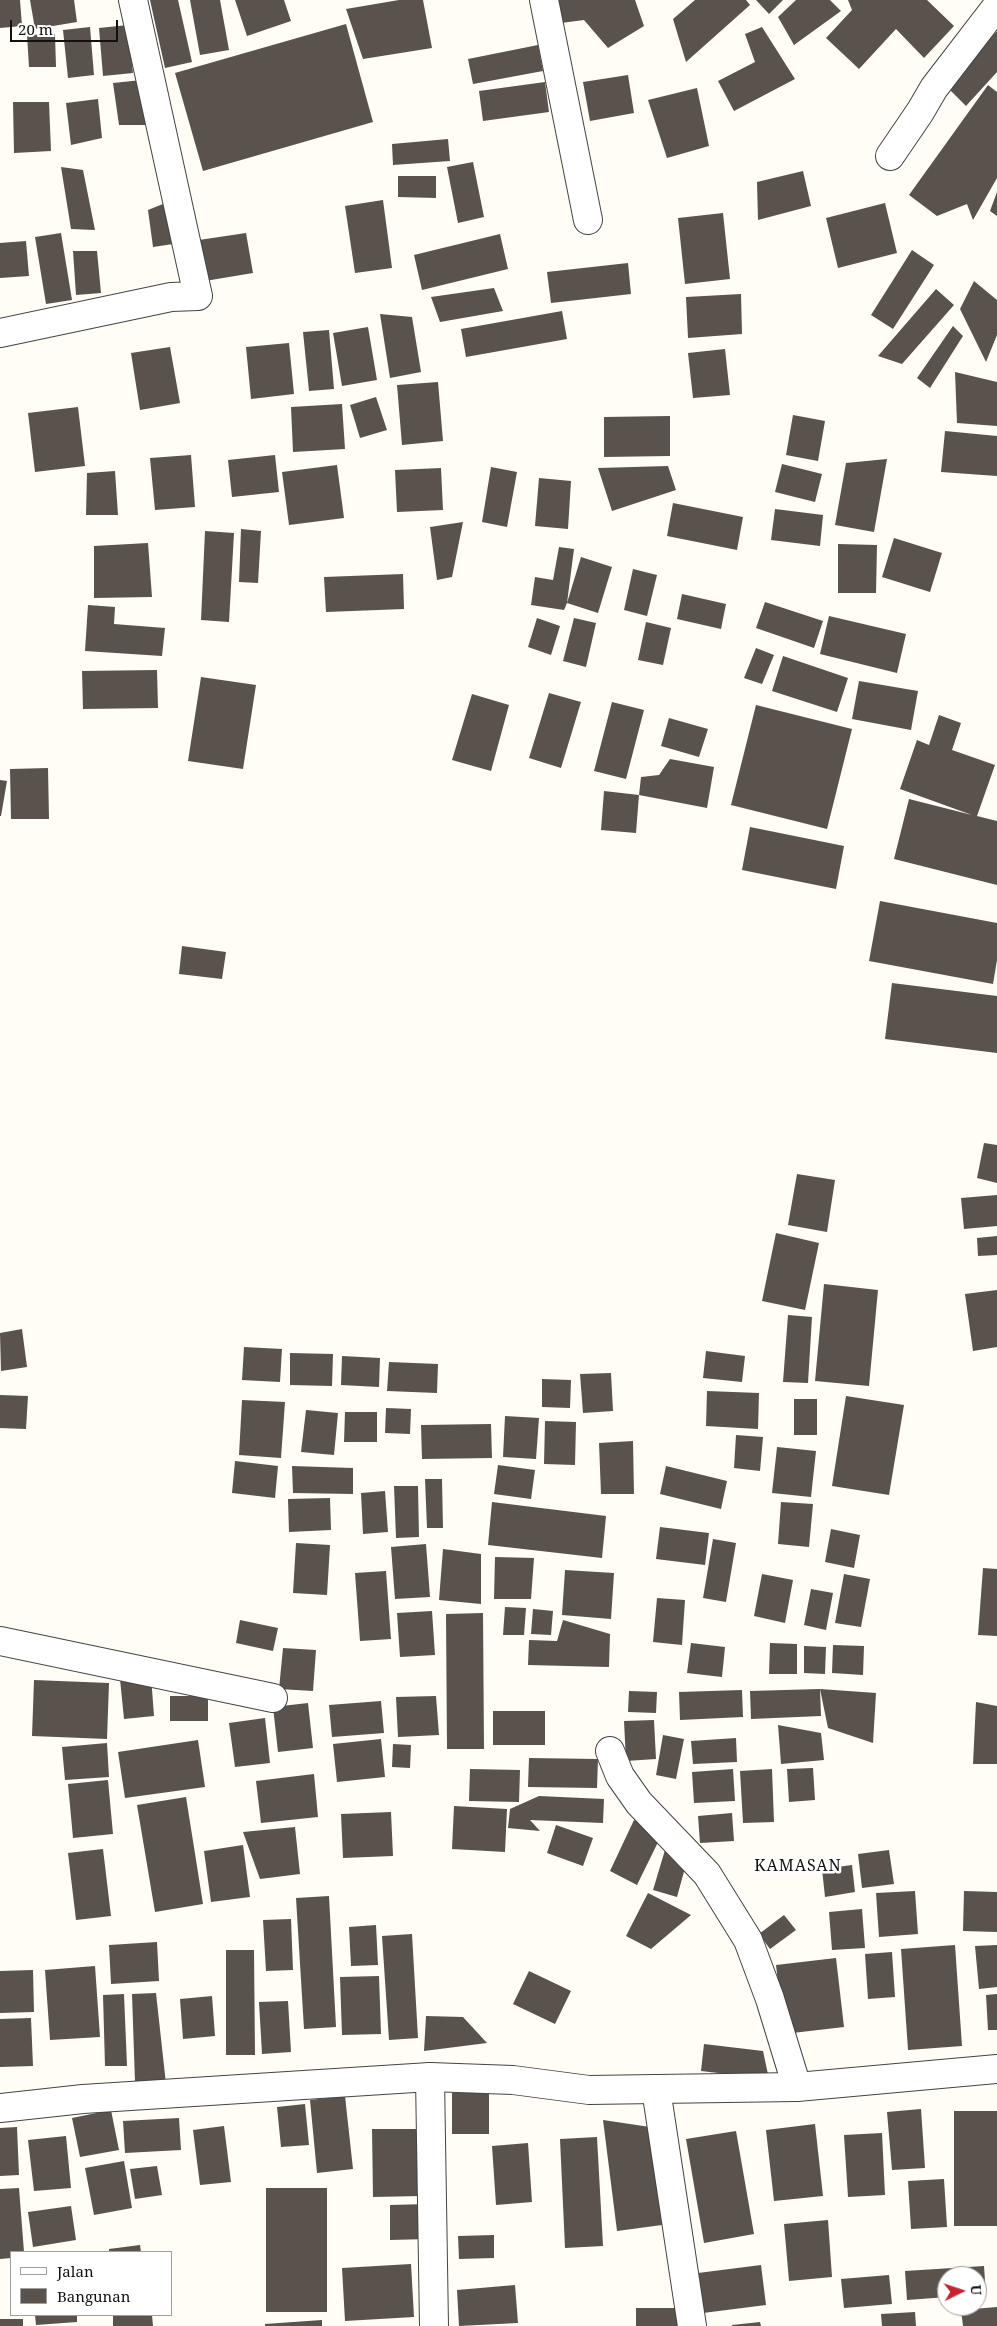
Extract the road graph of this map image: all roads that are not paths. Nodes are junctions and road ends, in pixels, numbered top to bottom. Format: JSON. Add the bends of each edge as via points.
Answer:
{"nodes":[{"id":1,"x":133,"y":0,"type":"edge"},
{"id":2,"x":544,"y":0,"type":"edge"},
{"id":3,"x":997,"y":6,"type":"edge"},
{"id":4,"x":890,"y":156,"type":"dead end"},
{"id":5,"x":588,"y":220,"type":"dead end"},
{"id":6,"x":0,"y":333,"type":"edge"},
{"id":7,"x":0,"y":1640,"type":"edge"},
{"id":8,"x":273,"y":1698,"type":"dead end"},
{"id":9,"x":610,"y":1750,"type":"dead end"},
{"id":10,"x":997,"y":2069,"type":"edge"},
{"id":11,"x":430,"y":2076,"type":"junction"},
{"id":12,"x":796,"y":2086,"type":"junction"},
{"id":13,"x":656,"y":2089,"type":"junction"},
{"id":14,"x":0,"y":2108,"type":"edge"},
{"id":15,"x":434,"y":2326,"type":"edge"},
{"id":16,"x":692,"y":2326,"type":"edge"}],
"edges":[{"from":1,"to":6,"type":"street","via":[[198,296],[170,297]]},
{"from":2,"to":5,"type":"street"},
{"from":3,"to":4,"type":"street","via":[[934,88]]},
{"from":7,"to":8,"type":"street"},
{"from":9,"to":12,"type":"street","via":[[620,1776],[639,1803],[707,1874],[748,1940]]},
{"from":10,"to":12,"type":"street"},
{"from":11,"to":13,"type":"street","via":[[513,2080],[589,2090]]},
{"from":11,"to":14,"type":"street","via":[[83,2099]]},
{"from":11,"to":15,"type":"street"},
{"from":12,"to":13,"type":"street"},
{"from":13,"to":16,"type":"street"}]}
